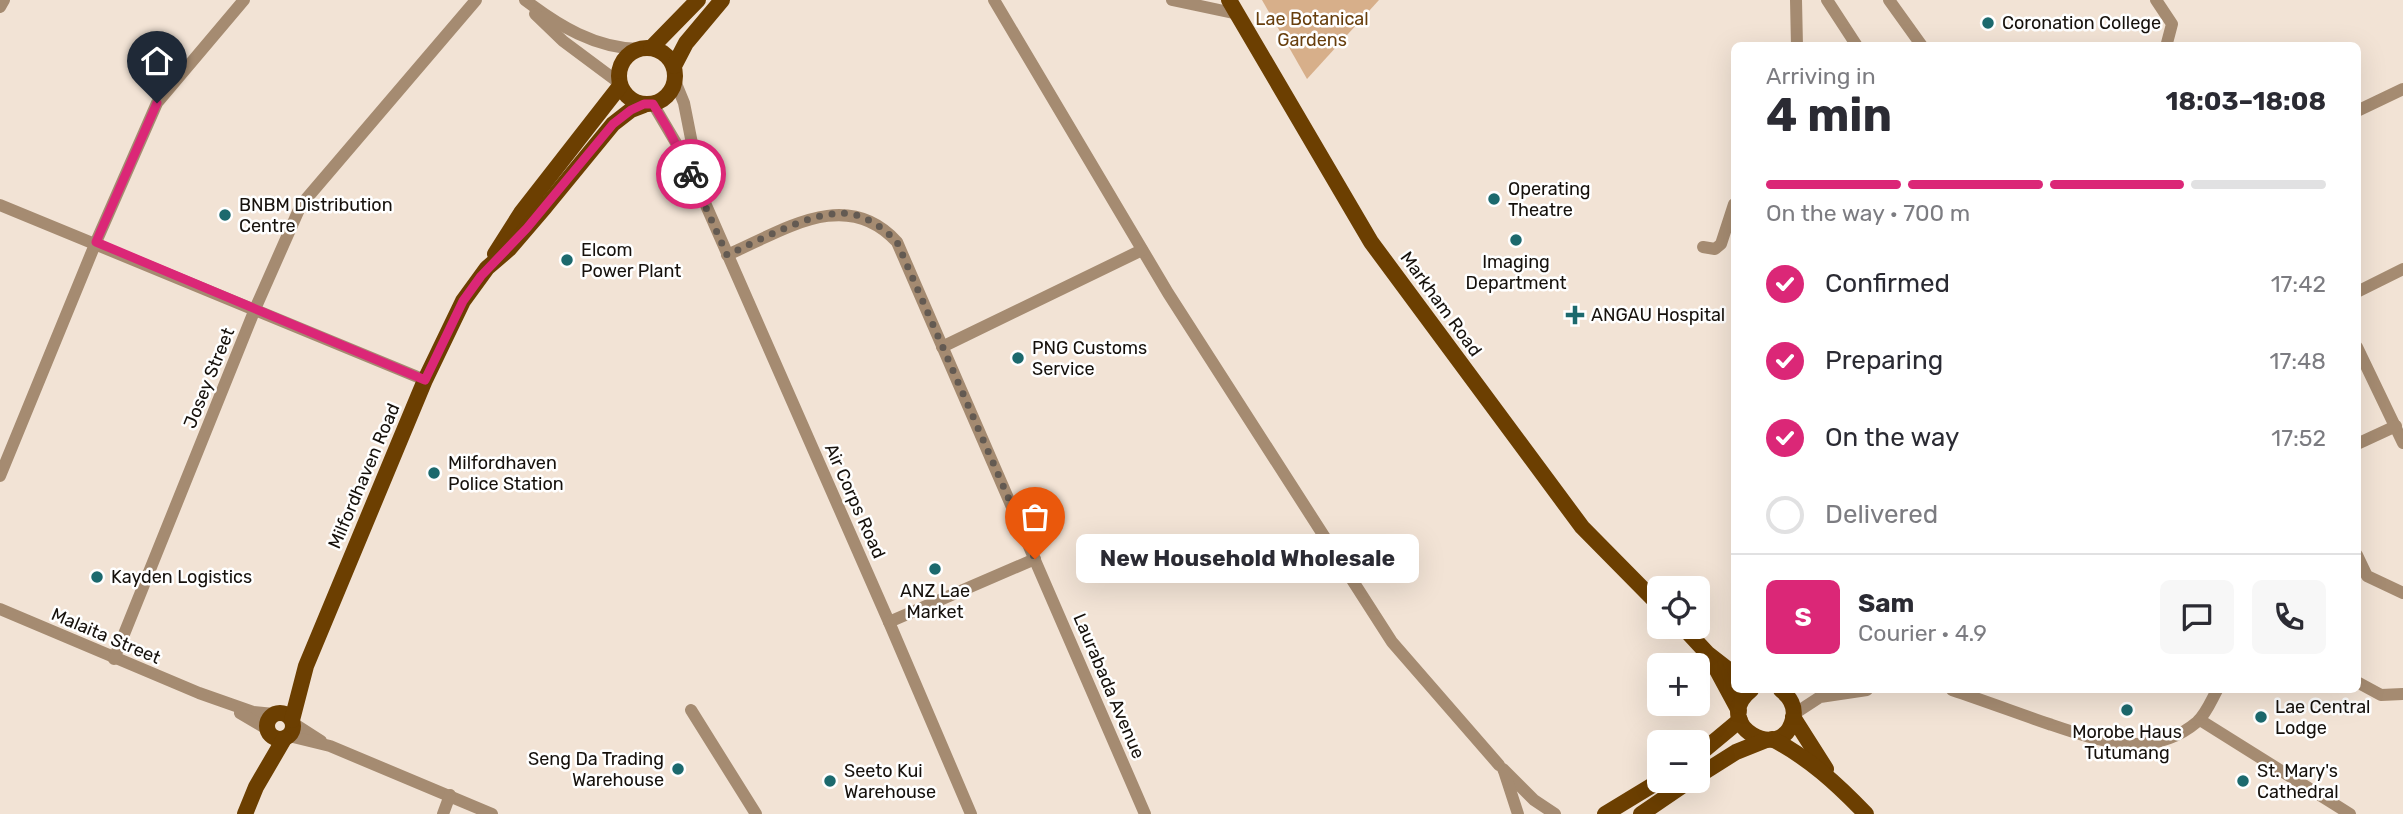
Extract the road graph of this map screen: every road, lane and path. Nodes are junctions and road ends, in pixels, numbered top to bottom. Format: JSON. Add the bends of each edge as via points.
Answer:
{"nodes":[{"id":1,"x":4,"y":0,"type":"edge"},
{"id":2,"x":244,"y":0,"type":"edge"},
{"id":3,"x":476,"y":0,"type":"edge"},
{"id":4,"x":524,"y":0,"type":"edge"},
{"id":5,"x":698,"y":0,"type":"edge"},
{"id":6,"x":722,"y":0,"type":"edge"},
{"id":7,"x":993,"y":0,"type":"edge"},
{"id":8,"x":1172,"y":0,"type":"edge"},
{"id":9,"x":1796,"y":0,"type":"edge"},
{"id":10,"x":1827,"y":0,"type":"edge"},
{"id":11,"x":1889,"y":0,"type":"edge"},
{"id":12,"x":2156,"y":0,"type":"edge"},
{"id":13,"x":0,"y":7,"type":"edge"},
{"id":14,"x":1234,"y":7,"type":"edge"},
{"id":15,"x":1797,"y":42,"type":"edge"},
{"id":16,"x":1854,"y":42,"type":"edge"},
{"id":17,"x":1919,"y":42,"type":"edge"},
{"id":18,"x":2167,"y":42,"type":"edge"},
{"id":19,"x":645,"y":48,"type":"junction"},
{"id":20,"x":674,"y":74,"type":"junction"},
{"id":21,"x":619,"y":84,"type":"junction"},
{"id":22,"x":2403,"y":89,"type":"edge"},
{"id":23,"x":648,"y":104,"type":"junction"},
{"id":24,"x":2361,"y":109,"type":"edge"},
{"id":25,"x":705,"y":203,"type":"junction"},
{"id":26,"x":0,"y":205,"type":"edge"},
{"id":27,"x":1731,"y":213,"type":"edge"},
{"id":28,"x":96,"y":242,"type":"junction"},
{"id":29,"x":1703,"y":247,"type":"dead end"},
{"id":30,"x":1142,"y":250,"type":"junction"},
{"id":31,"x":727,"y":255,"type":"junction"},
{"id":32,"x":486,"y":268,"type":"junction"},
{"id":33,"x":2403,"y":269,"type":"edge"},
{"id":34,"x":2361,"y":290,"type":"edge"},
{"id":35,"x":255,"y":309,"type":"junction"},
{"id":36,"x":942,"y":347,"type":"junction"},
{"id":37,"x":2361,"y":355,"type":"edge"},
{"id":38,"x":425,"y":380,"type":"junction"},
{"id":39,"x":2396,"y":426,"type":"junction"},
{"id":40,"x":2361,"y":442,"type":"edge"},
{"id":41,"x":2403,"y":443,"type":"edge"},
{"id":42,"x":0,"y":476,"type":"edge"},
{"id":43,"x":1035,"y":559,"type":"junction"},
{"id":44,"x":2361,"y":563,"type":"edge"},
{"id":45,"x":1647,"y":593,"type":"edge"},
{"id":46,"x":2403,"y":593,"type":"edge"},
{"id":47,"x":0,"y":609,"type":"edge"},
{"id":48,"x":889,"y":622,"type":"junction"},
{"id":49,"x":1694,"y":639,"type":"edge"},
{"id":50,"x":1707,"y":653,"type":"edge"},
{"id":51,"x":1710,"y":655,"type":"edge"},
{"id":52,"x":114,"y":659,"type":"junction"},
{"id":53,"x":1710,"y":659,"type":"edge"},
{"id":54,"x":1731,"y":672,"type":"edge"},
{"id":55,"x":2361,"y":684,"type":"edge"},
{"id":56,"x":1748,"y":693,"type":"edge"},
{"id":57,"x":1784,"y":693,"type":"edge"},
{"id":58,"x":1847,"y":693,"type":"edge"},
{"id":59,"x":1961,"y":693,"type":"edge"},
{"id":60,"x":2215,"y":693,"type":"edge"},
{"id":61,"x":2402,"y":697,"type":"edge"},
{"id":62,"x":691,"y":709,"type":"dead end"},
{"id":63,"x":1739,"y":715,"type":"junction"},
{"id":64,"x":1794,"y":716,"type":"junction"},
{"id":65,"x":2200,"y":720,"type":"junction"},
{"id":66,"x":281,"y":726,"type":"junction"},
{"id":67,"x":1769,"y":739,"type":"junction"},
{"id":68,"x":1710,"y":743,"type":"edge"},
{"id":69,"x":1499,"y":765,"type":"dead end"},
{"id":70,"x":1710,"y":768,"type":"edge"},
{"id":71,"x":1831,"y":777,"type":"junction"},
{"id":72,"x":1647,"y":788,"type":"edge"},
{"id":73,"x":1672,"y":793,"type":"edge"},
{"id":74,"x":450,"y":795,"type":"junction"},
{"id":75,"x":2330,"y":809,"type":"edge"},
{"id":76,"x":969,"y":813,"type":"edge"},
{"id":77,"x":245,"y":814,"type":"edge"},
{"id":78,"x":443,"y":814,"type":"edge"},
{"id":79,"x":492,"y":814,"type":"edge"},
{"id":80,"x":756,"y":814,"type":"edge"},
{"id":81,"x":1145,"y":814,"type":"edge"},
{"id":82,"x":1518,"y":814,"type":"edge"},
{"id":83,"x":1555,"y":814,"type":"edge"},
{"id":84,"x":1605,"y":814,"type":"edge"},
{"id":85,"x":1642,"y":814,"type":"edge"},
{"id":86,"x":1866,"y":814,"type":"edge"},
{"id":87,"x":2350,"y":814,"type":"edge"}],
"edges":[{"from":1,"to":13,"type":"street"},
{"from":2,"to":28,"type":"street","via":[[157,103]]},
{"from":3,"to":35,"type":"street","name":"Josey Street","via":[[307,196]]},
{"from":4,"to":19,"type":"street","via":[[591,40],[609,47]]},
{"from":4,"to":21,"type":"street","via":[[557,37]]},
{"from":5,"to":19,"type":"main road"},
{"from":6,"to":20,"type":"main road","via":[[686,43]]},
{"from":7,"to":30,"type":"street"},
{"from":8,"to":14,"type":"street"},
{"from":9,"to":15,"type":"street"},
{"from":10,"to":16,"type":"street"},
{"from":11,"to":17,"type":"street"},
{"from":12,"to":18,"type":"street","via":[[2172,24]]},
{"from":14,"to":45,"type":"main road","name":"Markham Road","via":[[1371,242],[1581,527]]},
{"from":19,"to":20,"type":"main road","via":[[665,54]]},
{"from":19,"to":21,"type":"main road","via":[[626,57]]},
{"from":20,"to":23,"type":"main road","via":[[671,92]]},
{"from":20,"to":25,"type":"street","name":"Air Corps Road"},
{"from":21,"to":23,"type":"main road","via":[[627,97]]},
{"from":21,"to":32,"type":"main road","name":"Milfordhaven Road","via":[[521,213]]},
{"from":22,"to":24,"type":"street"},
{"from":23,"to":25,"type":"street","name":"Air Corps Road","via":[[679,148]]},
{"from":23,"to":32,"type":"main road","name":"Milfordhaven Road","via":[[613,124],[509,249]]},
{"from":25,"to":31,"type":"street","name":"Air Corps Road"},
{"from":26,"to":28,"type":"street"},
{"from":27,"to":29,"type":"street","via":[[1721,244],[1715,249]]},
{"from":28,"to":35,"type":"street"},
{"from":28,"to":42,"type":"street"},
{"from":30,"to":36,"type":"street"},
{"from":30,"to":69,"type":"street","via":[[1392,642]]},
{"from":31,"to":36,"type":"street","name":"Laurabada Avenue","via":[[828,214],[851,214],[874,223],[897,242]]},
{"from":31,"to":48,"type":"street","name":"Air Corps Road"},
{"from":32,"to":38,"type":"main road","name":"Milfordhaven Road","via":[[463,301]]},
{"from":33,"to":34,"type":"street"},
{"from":35,"to":38,"type":"street"},
{"from":35,"to":52,"type":"street","name":"Josey Street"},
{"from":36,"to":43,"type":"street","name":"Laurabada Avenue"},
{"from":37,"to":39,"type":"street"},
{"from":38,"to":66,"type":"main road","name":"Milfordhaven Road"},
{"from":39,"to":40,"type":"street"},
{"from":39,"to":41,"type":"street"},
{"from":43,"to":48,"type":"street"},
{"from":43,"to":81,"type":"street","name":"Laurabada Avenue"},
{"from":44,"to":46,"type":"street","via":[[2367,576]]},
{"from":47,"to":52,"type":"street","name":"Malaita Street"},
{"from":48,"to":76,"type":"street","name":"Air Corps Road"},
{"from":49,"to":50,"type":"main road"},
{"from":51,"to":54,"type":"main road"},
{"from":52,"to":66,"type":"street","name":"Malaita Street"},
{"from":53,"to":63,"type":"main road"},
{"from":55,"to":61,"type":"street","via":[[2381,695]]},
{"from":56,"to":63,"type":"main road"},
{"from":57,"to":64,"type":"main road"},
{"from":58,"to":64,"type":"street","via":[[1820,697]]},
{"from":59,"to":65,"type":"street","via":[[2116,744],[2166,740]]},
{"from":60,"to":65,"type":"street"},
{"from":62,"to":80,"type":"street"},
{"from":63,"to":67,"type":"main road","via":[[1747,732]]},
{"from":63,"to":68,"type":"main road"},
{"from":64,"to":67,"type":"main road","via":[[1786,732]]},
{"from":64,"to":71,"type":"main road"},
{"from":65,"to":75,"type":"street"},
{"from":66,"to":74,"type":"street","name":"Malaita Street"},
{"from":66,"to":77,"type":"main road","name":"Milfordhaven Road"},
{"from":67,"to":70,"type":"main road"},
{"from":67,"to":71,"type":"main road","via":[[1797,752]]},
{"from":71,"to":86,"type":"main road"},
{"from":72,"to":84,"type":"main road"},
{"from":73,"to":85,"type":"main road"},
{"from":74,"to":78,"type":"street"},
{"from":74,"to":79,"type":"street","name":"Malaita Street"},
{"from":75,"to":87,"type":"street"},
{"from":82,"to":83,"type":"street","via":[[1503,769]]}]}
